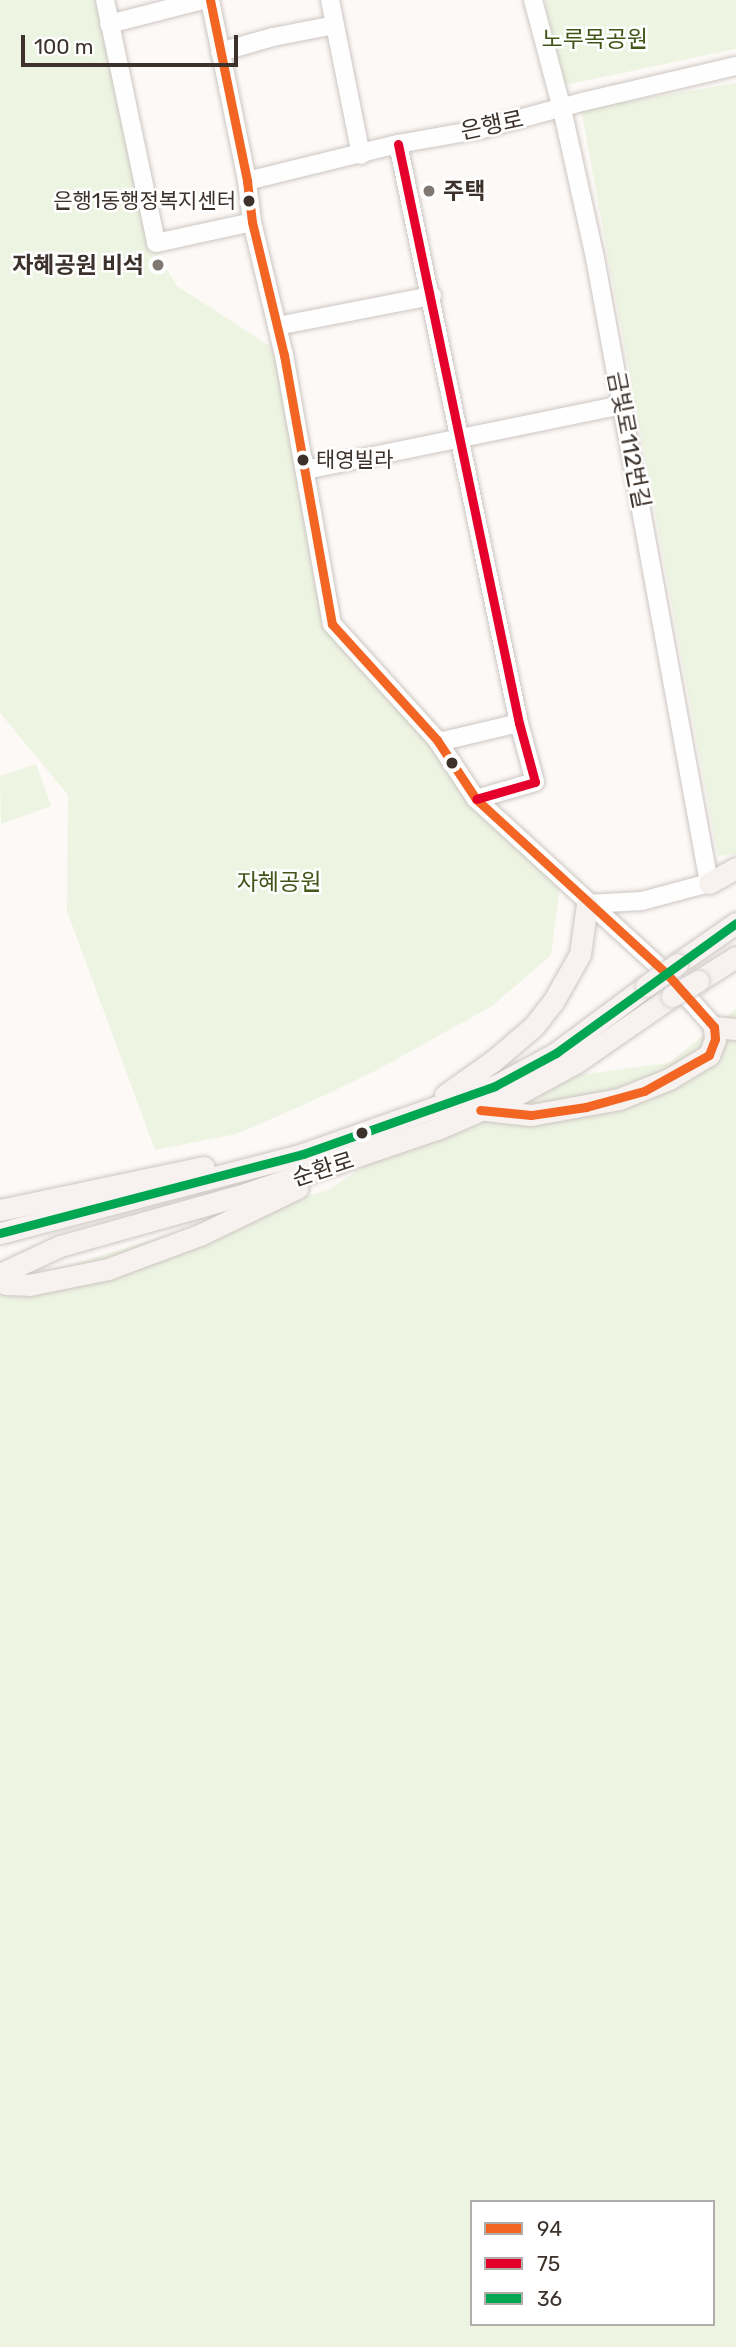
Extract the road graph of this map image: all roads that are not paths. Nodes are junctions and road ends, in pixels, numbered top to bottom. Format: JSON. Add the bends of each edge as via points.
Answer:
{"nodes":[{"id":1,"x":106,"y":0,"type":"edge"},
{"id":2,"x":203,"y":0,"type":"edge"},
{"id":3,"x":210,"y":0,"type":"edge"},
{"id":4,"x":330,"y":0,"type":"edge"},
{"id":5,"x":533,"y":0,"type":"edge"},
{"id":6,"x":109,"y":24,"type":"junction"},
{"id":7,"x":335,"y":25,"type":"junction"},
{"id":8,"x":220,"y":52,"type":"junction"},
{"id":9,"x":736,"y":66,"type":"edge"},
{"id":10,"x":562,"y":109,"type":"junction"},
{"id":11,"x":398,"y":144,"type":"junction"},
{"id":12,"x":360,"y":155,"type":"junction"},
{"id":13,"x":247,"y":180,"type":"junction"},
{"id":14,"x":252,"y":222,"type":"junction"},
{"id":15,"x":432,"y":296,"type":"junction"},
{"id":16,"x":277,"y":326,"type":"junction"},
{"id":17,"x":623,"y":405,"type":"junction"},
{"id":18,"x":460,"y":438,"type":"junction"},
{"id":19,"x":304,"y":470,"type":"junction"},
{"id":20,"x":519,"y":723,"type":"junction"},
{"id":21,"x":437,"y":740,"type":"junction"},
{"id":22,"x":476,"y":799,"type":"junction"},
{"id":23,"x":736,"y":868,"type":"edge"},
{"id":24,"x":709,"y":883,"type":"junction"},
{"id":25,"x":587,"y":904,"type":"junction"},
{"id":26,"x":736,"y":923,"type":"edge"},
{"id":27,"x":736,"y":957,"type":"edge"},
{"id":28,"x":713,"y":1027,"type":"junction"},
{"id":29,"x":736,"y":1029,"type":"edge"},
{"id":30,"x":426,"y":1108,"type":"junction"},
{"id":31,"x":480,"y":1110,"type":"junction"},
{"id":32,"x":303,"y":1154,"type":"junction"},
{"id":33,"x":348,"y":1161,"type":"junction"},
{"id":34,"x":0,"y":1210,"type":"edge"},
{"id":35,"x":0,"y":1233,"type":"edge"},
{"id":36,"x":3,"y":1279,"type":"edge"}],
"edges":[{"from":1,"to":6,"type":"street"},
{"from":2,"to":6,"type":"street"},
{"from":3,"to":8,"type":"street"},
{"from":4,"to":7,"type":"street"},
{"from":5,"to":10,"type":"street","name":"금빛로112번길"},
{"from":6,"to":14,"type":"street","via":[[156,243]]},
{"from":7,"to":8,"type":"street"},
{"from":7,"to":12,"type":"street"},
{"from":8,"to":13,"type":"street"},
{"from":9,"to":10,"type":"street","name":"은행로"},
{"from":10,"to":11,"type":"street","name":"은행로"},
{"from":10,"to":17,"type":"street","name":"금빛로112번길"},
{"from":11,"to":12,"type":"street","name":"은행로"},
{"from":11,"to":15,"type":"street"},
{"from":12,"to":13,"type":"street","name":"은행로"},
{"from":13,"to":14,"type":"street"},
{"from":14,"to":16,"type":"street"},
{"from":15,"to":16,"type":"street"},
{"from":15,"to":18,"type":"street"},
{"from":16,"to":19,"type":"street"},
{"from":17,"to":18,"type":"street"},
{"from":17,"to":24,"type":"street","name":"금빛로112번길"},
{"from":18,"to":19,"type":"street"},
{"from":18,"to":20,"type":"street"},
{"from":19,"to":21,"type":"street","via":[[332,624]]},
{"from":20,"to":21,"type":"street"},
{"from":20,"to":22,"type":"street","via":[[535,782]]},
{"from":21,"to":22,"type":"street"},
{"from":22,"to":25,"type":"street"},
{"from":23,"to":24,"type":"main road"},
{"from":24,"to":25,"type":"street","via":[[642,901]]},
{"from":25,"to":28,"type":"street","via":[[667,974]]},
{"from":25,"to":30,"type":"main road","via":[[580,954],[553,1002],[534,1026],[494,1061]]},
{"from":26,"to":30,"type":"main road","name":"순환로","bridge":true,"via":[[528,1071]]},
{"from":27,"to":31,"type":"main road","name":"순환로","bridge":true,"via":[[577,1062]]},
{"from":28,"to":29,"type":"main road"},
{"from":28,"to":31,"type":"main road","via":[[715,1039],[709,1055],[644,1091],[586,1107],[531,1115]]},
{"from":30,"to":32,"type":"main road","name":"순환로"},
{"from":31,"to":33,"type":"main road","name":"순환로"},
{"from":32,"to":34,"type":"main road","via":[[196,1168]]},
{"from":32,"to":35,"type":"main road","name":"순환로"},
{"from":33,"to":36,"type":"main road","name":"순환로","via":[[60,1246]]},
{"from":33,"to":36,"type":"main road","via":[[202,1234],[108,1269],[29,1286]]}]}
